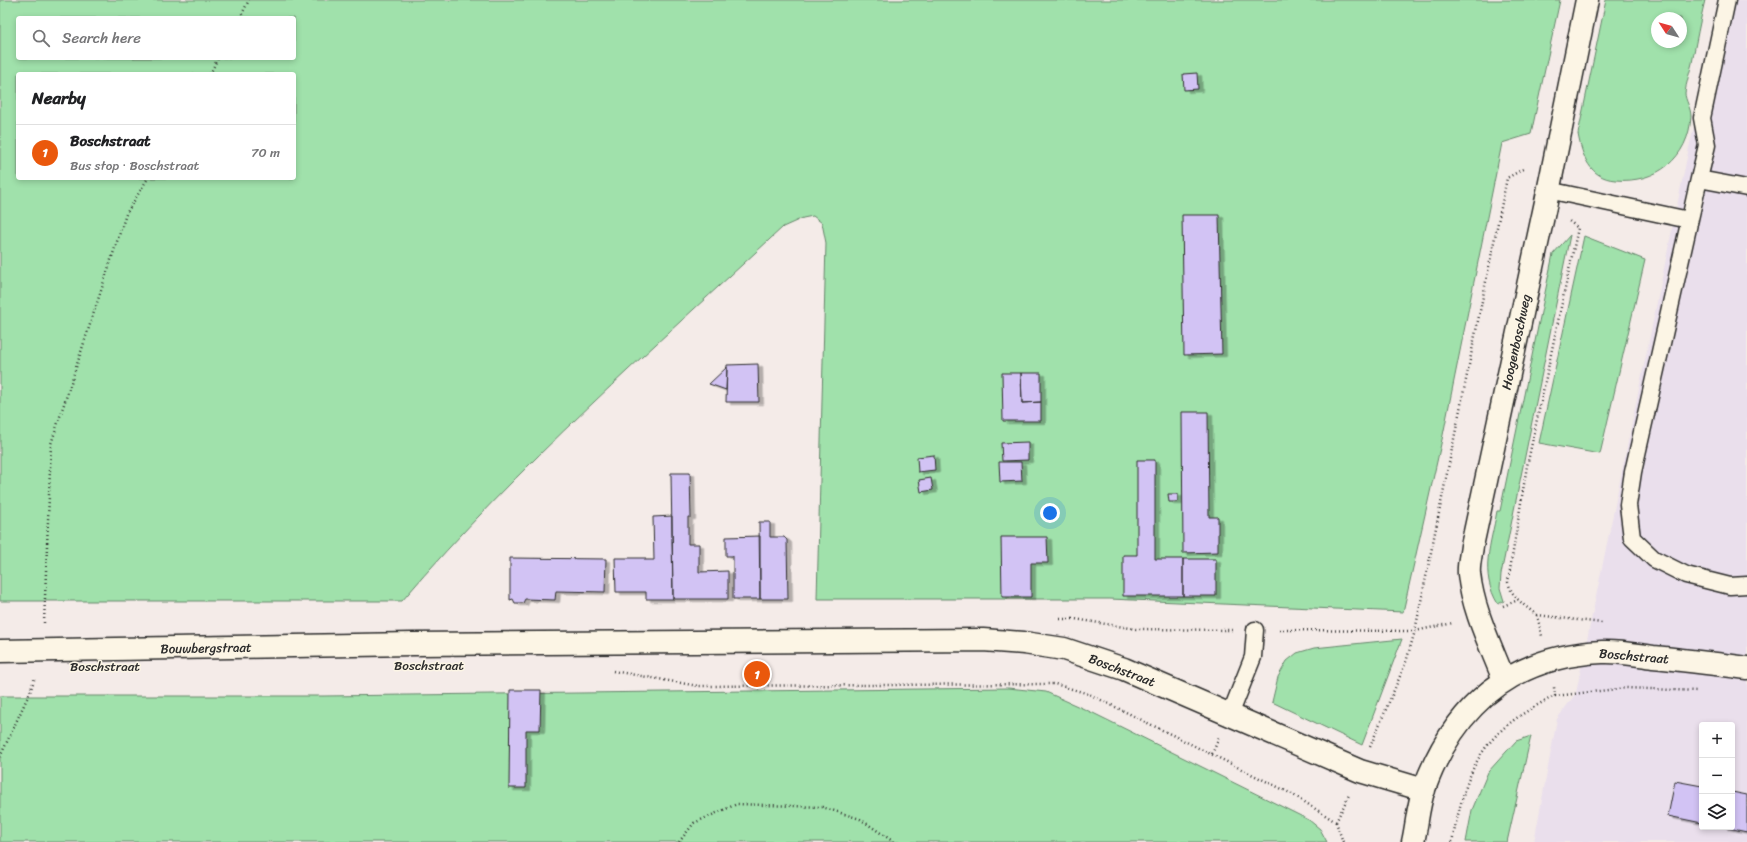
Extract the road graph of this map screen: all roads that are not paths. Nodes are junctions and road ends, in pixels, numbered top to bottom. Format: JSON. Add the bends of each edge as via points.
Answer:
{"nodes":[{"id":1,"x":1587,"y":0,"type":"edge"},
{"id":2,"x":1727,"y":0,"type":"edge"},
{"id":3,"x":1699,"y":179,"type":"junction"},
{"id":4,"x":1747,"y":188,"type":"edge"},
{"id":5,"x":1547,"y":196,"type":"junction"},
{"id":6,"x":1689,"y":220,"type":"junction"},
{"id":7,"x":1747,"y":585,"type":"edge"},
{"id":8,"x":1255,"y":630,"type":"dead end"},
{"id":9,"x":413,"y":644,"type":"joint"},
{"id":10,"x":0,"y":651,"type":"edge"},
{"id":11,"x":1747,"y":668,"type":"edge"},
{"id":12,"x":1504,"y":680,"type":"junction"},
{"id":13,"x":1230,"y":715,"type":"junction"},
{"id":14,"x":1424,"y":790,"type":"junction"},
{"id":15,"x":1413,"y":842,"type":"edge"}],
"edges":[{"from":1,"to":5,"type":"street","name":"Hoogenboschweg"},
{"from":2,"to":3,"type":"lane","via":[[1702,118],[1707,145]]},
{"from":3,"to":4,"type":"lane"},
{"from":3,"to":6,"type":"lane"},
{"from":5,"to":6,"type":"lane"},
{"from":5,"to":12,"type":"street","name":"Hoogenboschweg","via":[[1472,546],[1469,572],[1479,617]]},
{"from":6,"to":7,"type":"lane","via":[[1633,472],[1628,505],[1632,538],[1654,559],[1686,575],[1730,586]]},
{"from":8,"to":13,"type":"lane","via":[[1253,657]]},
{"from":9,"to":10,"type":"street","name":"Bouwbergstraat"},
{"from":9,"to":13,"type":"street","name":"Boschstraat","via":[[983,640],[1024,643],[1064,649],[1124,669]]},
{"from":11,"to":12,"type":"street","name":"Boschstraat","via":[[1603,652],[1565,656]]},
{"from":12,"to":14,"type":"street","name":"Boschstraat","via":[[1480,699],[1450,734],[1438,754]]},
{"from":13,"to":14,"type":"street","name":"Boschstraat","via":[[1360,771]]},
{"from":14,"to":15,"type":"street"}]}
